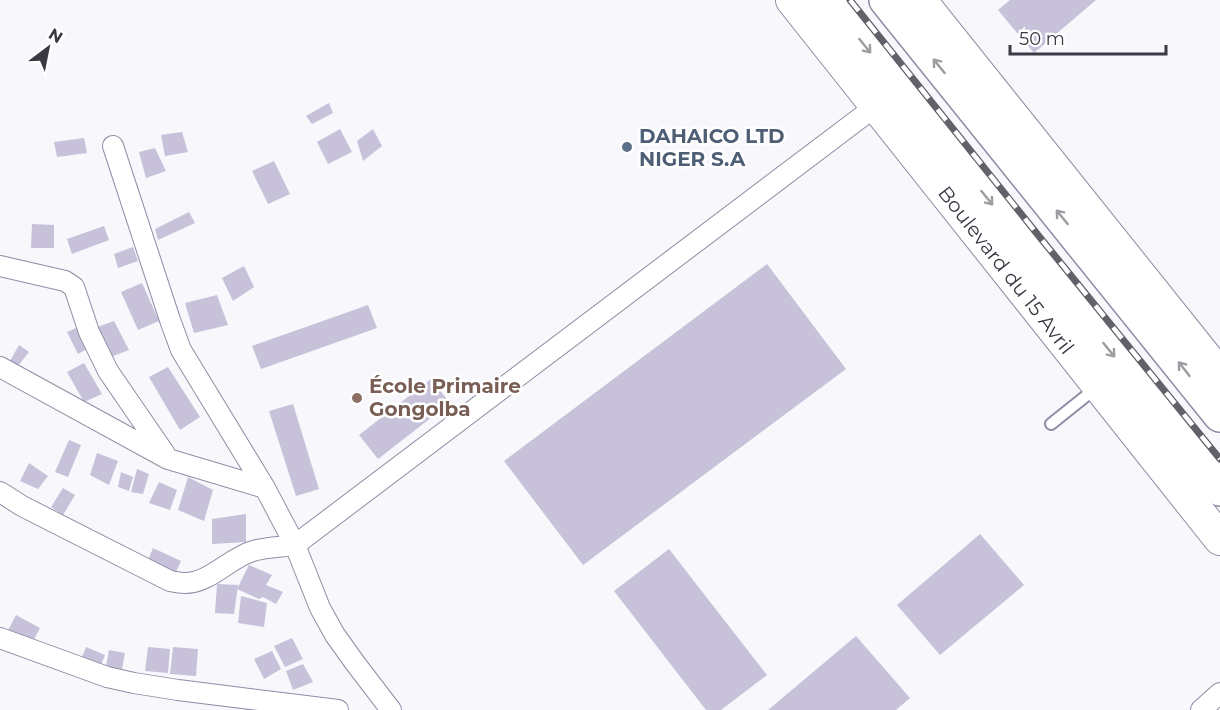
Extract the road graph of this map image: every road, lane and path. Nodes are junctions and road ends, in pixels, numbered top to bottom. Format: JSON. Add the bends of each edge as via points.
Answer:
{"nodes":[{"id":1,"x":792,"y":0,"type":"edge"},
{"id":2,"x":829,"y":0,"type":"edge"},
{"id":3,"x":886,"y":0,"type":"edge"},
{"id":4,"x":920,"y":0,"type":"edge"},
{"id":5,"x":876,"y":106,"type":"junction"},
{"id":6,"x":112,"y":146,"type":"dead end"},
{"id":7,"x":0,"y":266,"type":"edge"},
{"id":8,"x":0,"y":367,"type":"edge"},
{"id":9,"x":1220,"y":375,"type":"edge"},
{"id":10,"x":1098,"y":386,"type":"junction"},
{"id":11,"x":1220,"y":415,"type":"edge"},
{"id":12,"x":1051,"y":424,"type":"dead end"},
{"id":13,"x":168,"y":459,"type":"junction"},
{"id":14,"x":265,"y":488,"type":"junction"},
{"id":15,"x":1220,"y":489,"type":"edge"},
{"id":16,"x":0,"y":492,"type":"edge"},
{"id":17,"x":1220,"y":539,"type":"edge"},
{"id":18,"x":295,"y":545,"type":"junction"},
{"id":19,"x":0,"y":638,"type":"edge"},
{"id":20,"x":1220,"y":693,"type":"edge"},
{"id":21,"x":223,"y":703,"type":"edge"},
{"id":22,"x":319,"y":709,"type":"edge"},
{"id":23,"x":338,"y":710,"type":"edge"},
{"id":24,"x":391,"y":710,"type":"edge"},
{"id":25,"x":1201,"y":710,"type":"edge"}],
"edges":[{"from":1,"to":5,"type":"main road","name":"Boulevard du 15 Avril"},
{"from":2,"to":15,"type":"highway","name":"Boulevard du 15 Avril","one_way":true},
{"from":11,"to":3,"type":"highway","one_way":true},
{"from":4,"to":9,"type":"main road"},
{"from":5,"to":10,"type":"main road","name":"Boulevard du 15 Avril"},
{"from":5,"to":18,"type":"street"},
{"from":6,"to":14,"type":"street","via":[[181,350]]},
{"from":7,"to":13,"type":"street","via":[[66,281],[74,287],[108,371]]},
{"from":8,"to":13,"type":"street"},
{"from":10,"to":12,"type":"lane"},
{"from":10,"to":17,"type":"main road","name":"Boulevard du 15 Avril"},
{"from":13,"to":14,"type":"street"},
{"from":14,"to":18,"type":"street"},
{"from":16,"to":18,"type":"street","via":[[170,581],[186,583],[254,551]]},
{"from":18,"to":24,"type":"street","via":[[335,635]]},
{"from":19,"to":21,"type":"street","via":[[107,677]]},
{"from":20,"to":25,"type":"street"},
{"from":21,"to":22,"type":"street"},
{"from":22,"to":23,"type":"street"}]}
